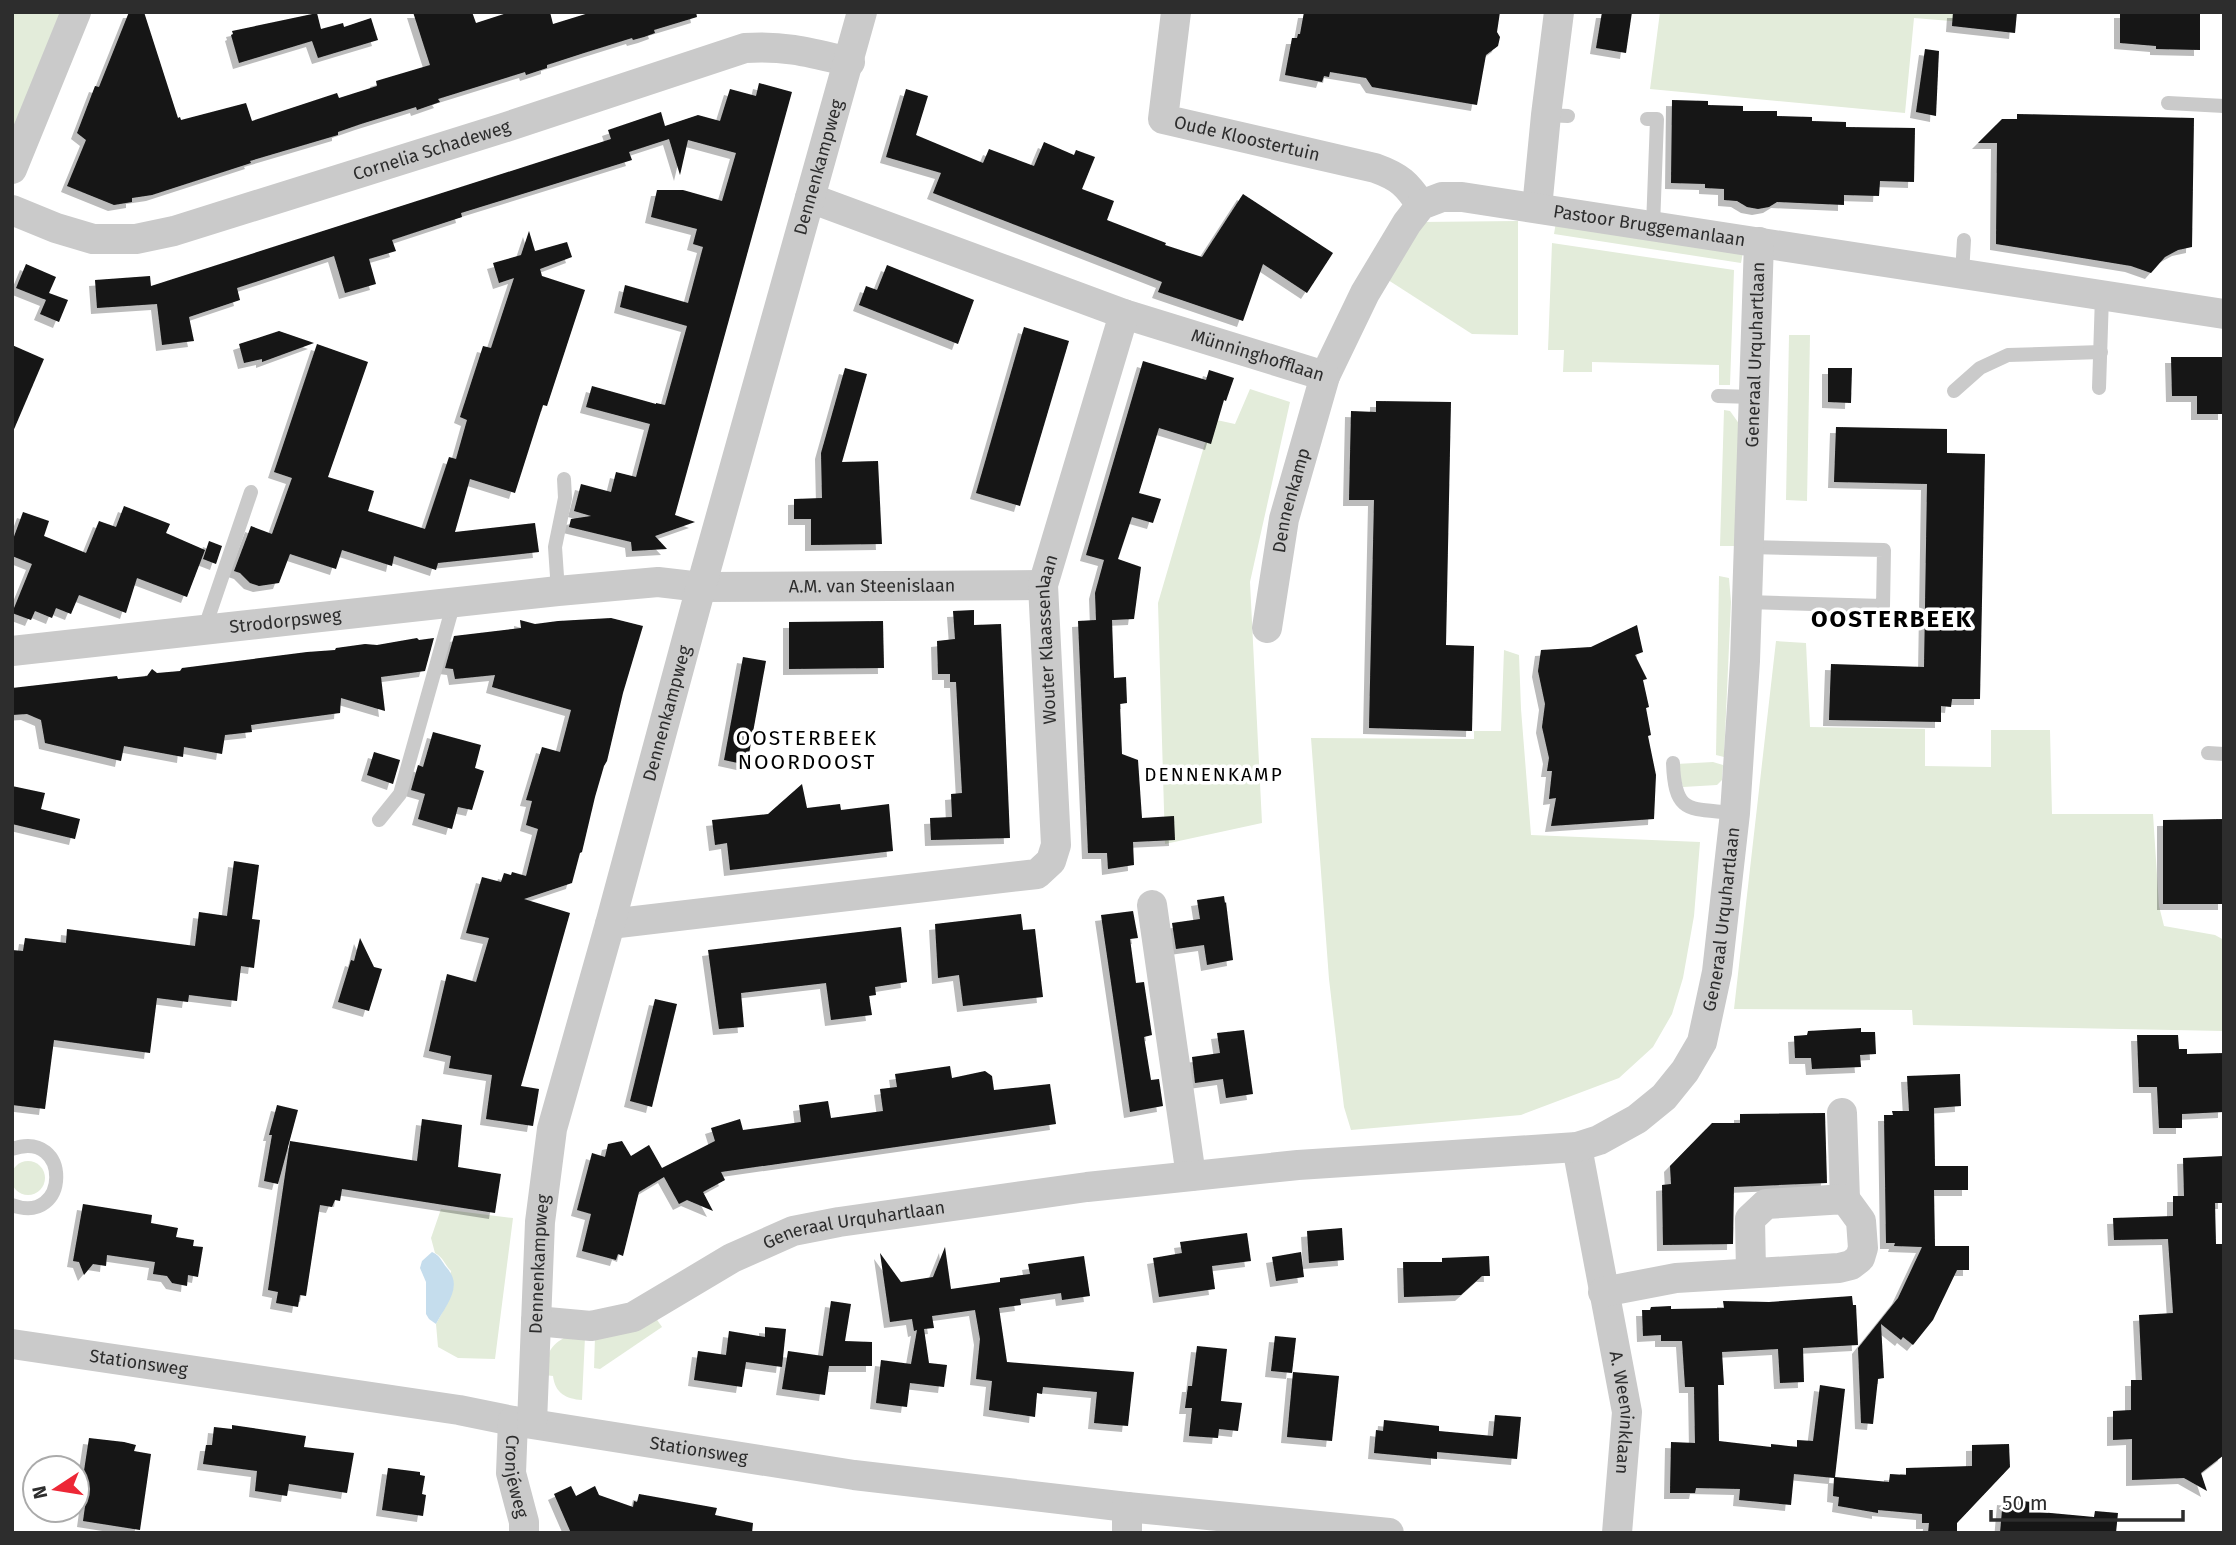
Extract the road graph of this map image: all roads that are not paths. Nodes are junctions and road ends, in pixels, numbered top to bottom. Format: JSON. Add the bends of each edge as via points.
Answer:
{"nodes":[{"id":1,"x":76,"y":12,"type":"edge"},
{"id":2,"x":862,"y":12,"type":"edge"},
{"id":3,"x":1176,"y":12,"type":"edge"},
{"id":4,"x":1559,"y":12,"type":"edge"},
{"id":5,"x":850,"y":62,"type":"junction"},
{"id":6,"x":2168,"y":103,"type":"dead end"},
{"id":7,"x":2224,"y":106,"type":"edge"},
{"id":8,"x":1647,"y":119,"type":"dead end"},
{"id":9,"x":12,"y":169,"type":"edge"},
{"id":10,"x":810,"y":198,"type":"junction"},
{"id":11,"x":1421,"y":205,"type":"junction"},
{"id":12,"x":1537,"y":208,"type":"junction"},
{"id":13,"x":12,"y":210,"type":"edge"},
{"id":14,"x":1653,"y":226,"type":"junction"},
{"id":15,"x":1964,"y":240,"type":"dead end"},
{"id":16,"x":1759,"y":242,"type":"junction"},
{"id":17,"x":1962,"y":274,"type":"junction"},
{"id":18,"x":2102,"y":296,"type":"junction"},
{"id":19,"x":2218,"y":306,"type":"edge"},
{"id":20,"x":1124,"y":314,"type":"junction"},
{"id":21,"x":2101,"y":352,"type":"junction"},
{"id":22,"x":1325,"y":376,"type":"junction"},
{"id":23,"x":2099,"y":388,"type":"dead end"},
{"id":24,"x":1954,"y":391,"type":"dead end"},
{"id":25,"x":1718,"y":396,"type":"dead end"},
{"id":26,"x":1755,"y":397,"type":"junction"},
{"id":27,"x":564,"y":479,"type":"dead end"},
{"id":28,"x":251,"y":492,"type":"dead end"},
{"id":29,"x":1749,"y":547,"type":"junction"},
{"id":30,"x":1043,"y":585,"type":"junction"},
{"id":31,"x":701,"y":587,"type":"junction"},
{"id":32,"x":558,"y":591,"type":"junction"},
{"id":33,"x":454,"y":602,"type":"junction"},
{"id":34,"x":1747,"y":602,"type":"junction"},
{"id":35,"x":1268,"y":628,"type":"dead end"},
{"id":36,"x":203,"y":632,"type":"junction"},
{"id":37,"x":12,"y":651,"type":"edge"},
{"id":38,"x":2208,"y":753,"type":"dead end"},
{"id":39,"x":2224,"y":754,"type":"edge"},
{"id":40,"x":1673,"y":763,"type":"dead end"},
{"id":41,"x":1735,"y":813,"type":"junction"},
{"id":42,"x":379,"y":820,"type":"dead end"},
{"id":43,"x":1152,"y":905,"type":"dead end"},
{"id":44,"x":610,"y":924,"type":"junction"},
{"id":45,"x":1842,"y":1113,"type":"dead end"},
{"id":46,"x":1577,"y":1147,"type":"junction"},
{"id":47,"x":12,"y":1149,"type":"edge"},
{"id":48,"x":1191,"y":1176,"type":"junction"},
{"id":49,"x":1845,"y":1199,"type":"junction"},
{"id":50,"x":13,"y":1208,"type":"edge"},
{"id":51,"x":1751,"y":1272,"type":"junction"},
{"id":52,"x":1603,"y":1292,"type":"junction"},
{"id":53,"x":536,"y":1321,"type":"junction"},
{"id":54,"x":12,"y":1344,"type":"edge"},
{"id":55,"x":522,"y":1422,"type":"junction"},
{"id":56,"x":1127,"y":1520,"type":"edge"},
{"id":57,"x":524,"y":1533,"type":"edge"},
{"id":58,"x":1389,"y":1533,"type":"edge"},
{"id":59,"x":1617,"y":1533,"type":"edge"}],
"edges":[{"from":1,"to":9,"type":"street"},
{"from":2,"to":5,"type":"street","name":"Dennenkampweg"},
{"from":3,"to":11,"type":"street","name":"Oude Kloostertuin","via":[[1163,119],[1375,168],[1408,186]]},
{"from":4,"to":12,"type":"street","via":[[1557,115]]},
{"from":5,"to":10,"type":"street","name":"Dennenkampweg"},
{"from":5,"to":13,"type":"street","name":"Cornelia Schadeweg","via":[[796,49],[744,48],[250,208],[136,239],[93,239]]},
{"from":6,"to":7,"type":"lane"},
{"from":8,"to":14,"type":"lane","via":[[1657,120]]},
{"from":10,"to":20,"type":"street"},
{"from":10,"to":31,"type":"street","name":"Dennenkampweg"},
{"from":11,"to":12,"type":"street","name":"Pastoor Bruggemanlaan","via":[[1442,197],[1462,197]]},
{"from":11,"to":22,"type":"street","name":"Münninghofflaan","via":[[1366,293]]},
{"from":12,"to":14,"type":"street","name":"Pastoor Bruggemanlaan"},
{"from":14,"to":16,"type":"street","name":"Pastoor Bruggemanlaan"},
{"from":15,"to":17,"type":"lane"},
{"from":16,"to":17,"type":"street","name":"Pastoor Bruggemanlaan"},
{"from":16,"to":26,"type":"street","name":"Generaal Urquhartlaan"},
{"from":17,"to":18,"type":"street","name":"Pastoor Bruggemanlaan"},
{"from":18,"to":19,"type":"street","name":"Pastoor Bruggemanlaan"},
{"from":18,"to":21,"type":"lane"},
{"from":20,"to":22,"type":"street","name":"Münninghofflaan"},
{"from":20,"to":30,"type":"street","name":"Wouter Klaassenlaan"},
{"from":21,"to":23,"type":"lane"},
{"from":21,"to":24,"type":"lane","via":[[2008,355],[1980,368]]},
{"from":22,"to":35,"type":"street","name":"Dennenkamp","via":[[1284,519]]},
{"from":25,"to":26,"type":"lane"},
{"from":26,"to":29,"type":"street","name":"Generaal Urquhartlaan"},
{"from":27,"to":32,"type":"lane","via":[[555,547]]},
{"from":28,"to":36,"type":"lane"},
{"from":29,"to":34,"type":"street","name":"Generaal Urquhartlaan"},
{"from":29,"to":34,"type":"lane","via":[[1884,550],[1883,606]]},
{"from":30,"to":31,"type":"street","name":"A.M. van Steenislaan"},
{"from":30,"to":44,"type":"street","name":"Wouter Klaassenlaan","via":[[1056,845],[1051,861],[1037,874]]},
{"from":31,"to":32,"type":"street","name":"Strodorpsweg","via":[[658,582]]},
{"from":31,"to":44,"type":"street","name":"Dennenkampweg"},
{"from":32,"to":33,"type":"street","name":"Strodorpsweg"},
{"from":33,"to":36,"type":"street","name":"Strodorpsweg"},
{"from":33,"to":42,"type":"lane","via":[[400,794]]},
{"from":34,"to":41,"type":"street","name":"Generaal Urquhartlaan"},
{"from":36,"to":37,"type":"street","name":"Strodorpsweg"},
{"from":38,"to":39,"type":"lane"},
{"from":40,"to":41,"type":"lane","via":[[1674,788],[1680,801],[1692,808]]},
{"from":41,"to":46,"type":"street","name":"Generaal Urquhartlaan","via":[[1720,954],[1702,1042],[1664,1097],[1637,1119]]},
{"from":43,"to":48,"type":"street"},
{"from":44,"to":53,"type":"street","name":"Dennenkampweg","via":[[552,1129],[540,1222]]},
{"from":45,"to":49,"type":"street"},
{"from":46,"to":48,"type":"street","name":"Generaal Urquhartlaan"},
{"from":46,"to":52,"type":"street","name":"A. Weeninklaan"},
{"from":47,"to":50,"type":"lane","via":[[23,1146],[43,1151],[56,1167],[57,1178],[55,1189],[41,1205]]},
{"from":48,"to":53,"type":"street","name":"Generaal Urquhartlaan","via":[[1087,1186],[793,1231],[732,1258],[634,1317],[591,1326]]},
{"from":49,"to":51,"type":"street","via":[[1766,1204],[1750,1219]]},
{"from":49,"to":51,"type":"street","via":[[1861,1221],[1863,1248],[1851,1265]]},
{"from":51,"to":52,"type":"street","via":[[1676,1278]]},
{"from":52,"to":59,"type":"street","name":"A. Weeninklaan","via":[[1627,1412]]},
{"from":53,"to":55,"type":"street","name":"Dennenkampweg"},
{"from":54,"to":55,"type":"street","name":"Stationsweg"},
{"from":55,"to":56,"type":"street","name":"Stationsweg"},
{"from":55,"to":57,"type":"street","name":"Cronjéweg","via":[[511,1473]]},
{"from":56,"to":58,"type":"street","name":"Stationsweg"}]}
